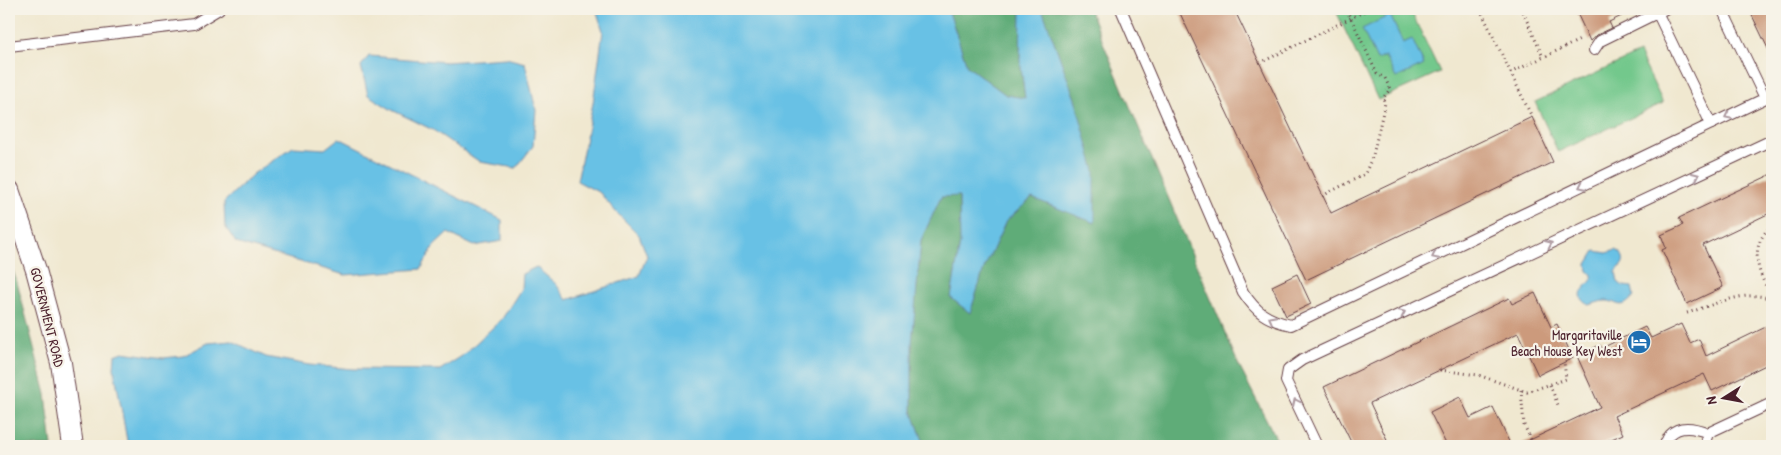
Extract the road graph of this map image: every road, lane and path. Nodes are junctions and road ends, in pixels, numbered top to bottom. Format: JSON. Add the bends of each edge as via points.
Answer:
{"nodes":[{"id":1,"x":219,"y":9,"type":"edge"},
{"id":2,"x":1121,"y":9,"type":"edge"},
{"id":3,"x":1345,"y":9,"type":"edge"},
{"id":4,"x":1369,"y":9,"type":"edge"},
{"id":5,"x":1480,"y":9,"type":"edge"},
{"id":6,"x":1722,"y":9,"type":"edge"},
{"id":7,"x":1661,"y":11,"type":"edge"},
{"id":8,"x":1523,"y":12,"type":"dead end"},
{"id":9,"x":1351,"y":18,"type":"junction"},
{"id":10,"x":9,"y":46,"type":"edge"},
{"id":11,"x":1594,"y":50,"type":"joint"},
{"id":12,"x":1543,"y":57,"type":"junction"},
{"id":13,"x":1260,"y":63,"type":"dead end"},
{"id":14,"x":1510,"y":73,"type":"junction"},
{"id":15,"x":1769,"y":96,"type":"edge"},
{"id":16,"x":1532,"y":117,"type":"dead end"},
{"id":17,"x":1711,"y":124,"type":"junction"},
{"id":18,"x":1772,"y":140,"type":"edge"},
{"id":19,"x":9,"y":190,"type":"edge"},
{"id":20,"x":1322,"y":196,"type":"dead end"},
{"id":21,"x":1772,"y":225,"type":"edge"},
{"id":22,"x":1772,"y":298,"type":"edge"},
{"id":23,"x":1687,"y":313,"type":"dead end"},
{"id":24,"x":1564,"y":362,"type":"dead end"},
{"id":25,"x":1440,"y":370,"type":"dead end"},
{"id":26,"x":1550,"y":385,"type":"junction"},
{"id":27,"x":1521,"y":390,"type":"junction"},
{"id":28,"x":1772,"y":404,"type":"edge"},
{"id":29,"x":1558,"y":405,"type":"dead end"},
{"id":30,"x":1708,"y":433,"type":"junction"},
{"id":31,"x":73,"y":446,"type":"edge"},
{"id":32,"x":1317,"y":446,"type":"edge"},
{"id":33,"x":1534,"y":446,"type":"edge"},
{"id":34,"x":1664,"y":446,"type":"edge"},
{"id":35,"x":1704,"y":446,"type":"edge"}],
"edges":[{"from":1,"to":10,"type":"lane","via":[[194,24]]},
{"from":17,"to":2,"type":"lane","one_way":true,"via":[[1291,325],[1274,322],[1252,305],[1243,292]]},
{"from":3,"to":9,"type":"path"},
{"from":4,"to":9,"type":"path"},
{"from":5,"to":14,"type":"path"},
{"from":6,"to":15,"type":"lane"},
{"from":7,"to":11,"type":"lane","via":[[1600,41]]},
{"from":7,"to":17,"type":"lane"},
{"from":8,"to":12,"type":"path"},
{"from":9,"to":13,"type":"path"},
{"from":9,"to":20,"type":"path","via":[[1377,74],[1385,78],[1390,90],[1383,98],[1385,103],[1374,155],[1365,174]]},
{"from":11,"to":12,"type":"path","via":[[1588,36]]},
{"from":12,"to":14,"type":"path"},
{"from":14,"to":16,"type":"path"},
{"from":15,"to":17,"type":"lane","one_way":true},
{"from":32,"to":18,"type":"lane","one_way":true,"via":[[1286,381],[1288,370],[1302,360]]},
{"from":19,"to":31,"type":"street","name":"GOVERNMENT ROAD","via":[[36,270],[61,363]]},
{"from":21,"to":22,"type":"path","via":[[1760,239],[1757,250],[1761,276]]},
{"from":22,"to":23,"type":"path","via":[[1738,296]]},
{"from":24,"to":26,"type":"path","via":[[1566,379]]},
{"from":25,"to":27,"type":"path","via":[[1478,375]]},
{"from":26,"to":27,"type":"path","via":[[1527,392]]},
{"from":26,"to":29,"type":"path"},
{"from":27,"to":33,"type":"path","via":[[1524,425]]},
{"from":28,"to":30,"type":"lane"},
{"from":30,"to":34,"type":"lane","via":[[1683,428],[1670,435]]},
{"from":30,"to":35,"type":"lane"}]}
